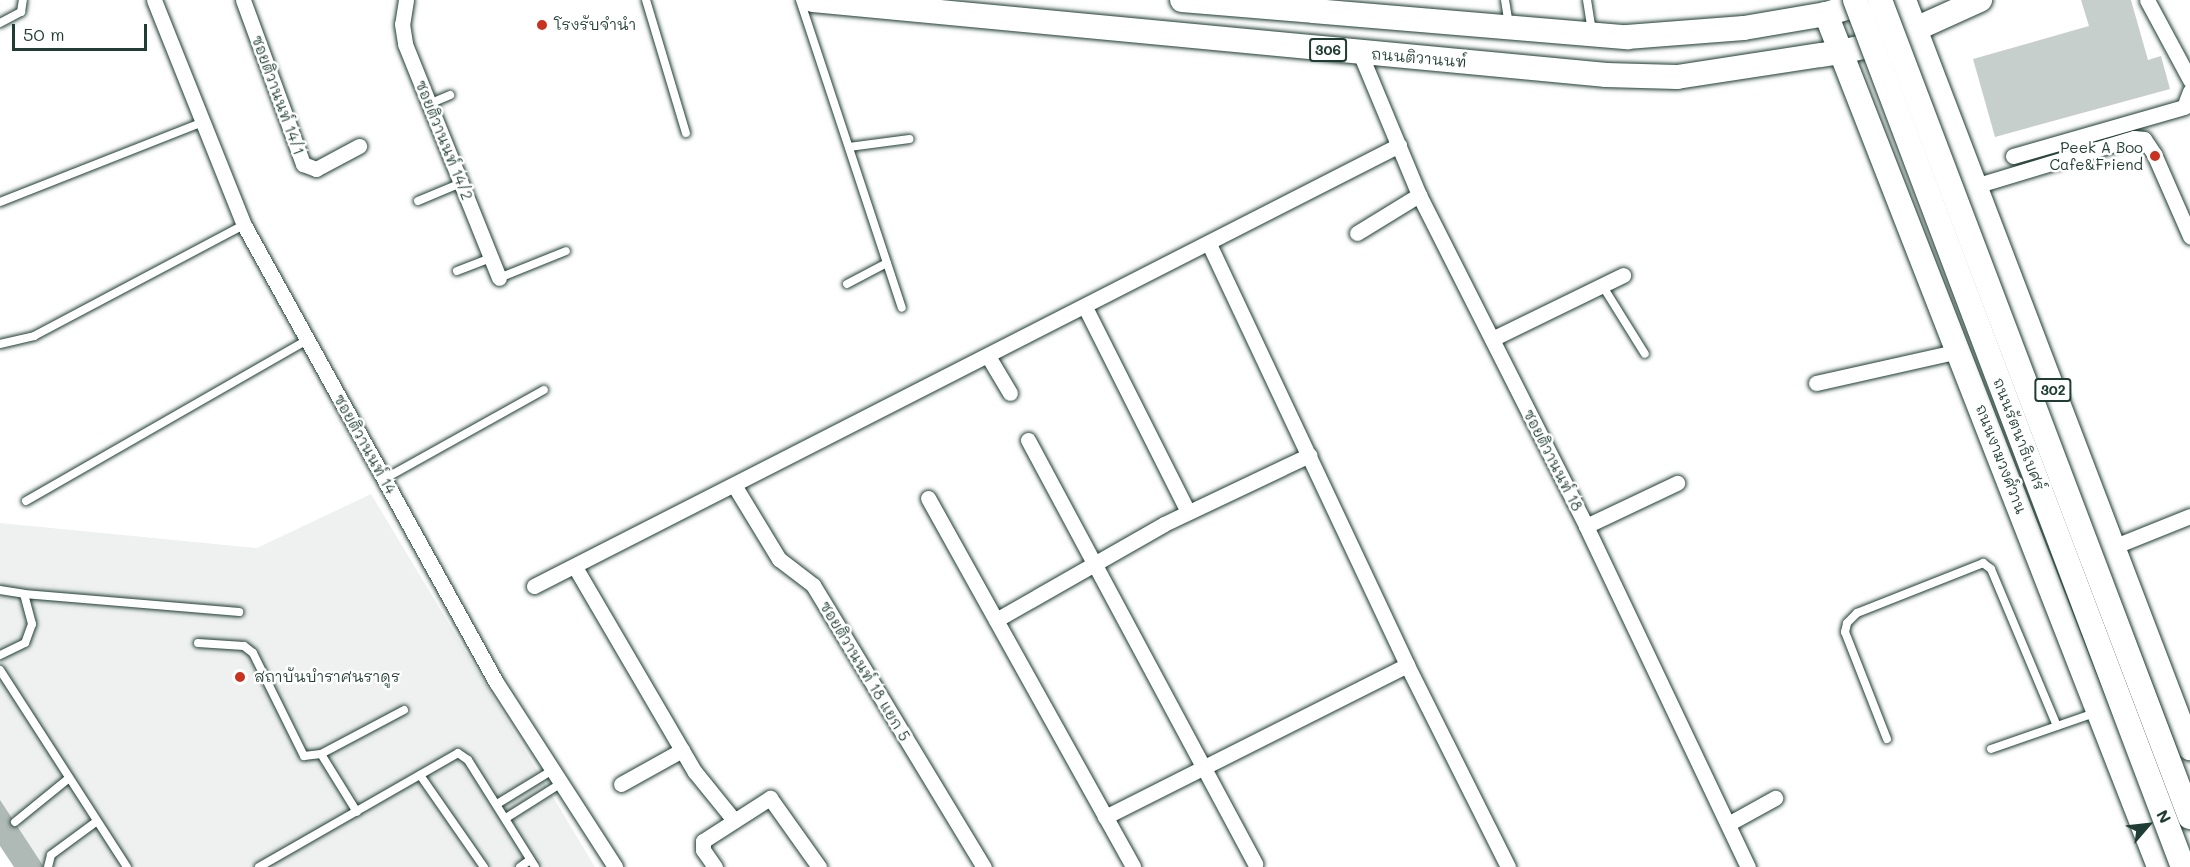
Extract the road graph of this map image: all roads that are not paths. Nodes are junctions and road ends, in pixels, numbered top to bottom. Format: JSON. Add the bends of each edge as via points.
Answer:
{"nodes":[{"id":1,"x":23,"y":0,"type":"edge"},
{"id":2,"x":154,"y":0,"type":"edge"},
{"id":3,"x":243,"y":0,"type":"edge"},
{"id":4,"x":406,"y":0,"type":"edge"},
{"id":5,"x":646,"y":0,"type":"edge"},
{"id":6,"x":800,"y":0,"type":"edge"},
{"id":7,"x":813,"y":0,"type":"edge"},
{"id":8,"x":1182,"y":0,"type":"edge"},
{"id":9,"x":1505,"y":0,"type":"edge"},
{"id":10,"x":1587,"y":0,"type":"edge"},
{"id":11,"x":1887,"y":0,"type":"edge"},
{"id":12,"x":1904,"y":0,"type":"edge"},
{"id":13,"x":1980,"y":0,"type":"edge"},
{"id":14,"x":2147,"y":0,"type":"edge"},
{"id":15,"x":1207,"y":1,"type":"edge"},
{"id":16,"x":1867,"y":1,"type":"edge"},
{"id":17,"x":1826,"y":14,"type":"junction"},
{"id":18,"x":0,"y":23,"type":"edge"},
{"id":19,"x":1510,"y":28,"type":"junction"},
{"id":20,"x":1916,"y":32,"type":"junction"},
{"id":21,"x":1593,"y":35,"type":"junction"},
{"id":22,"x":1889,"y":41,"type":"junction"},
{"id":23,"x":1849,"y":51,"type":"junction"},
{"id":24,"x":1360,"y":52,"type":"junction"},
{"id":25,"x":2190,"y":80,"type":"edge"},
{"id":26,"x":2190,"y":91,"type":"edge"},
{"id":27,"x":450,"y":95,"type":"dead end"},
{"id":28,"x":429,"y":104,"type":"junction"},
{"id":29,"x":203,"y":122,"type":"junction"},
{"id":30,"x":686,"y":133,"type":"dead end"},
{"id":31,"x":909,"y":140,"type":"dead end"},
{"id":32,"x":1399,"y":145,"type":"junction"},
{"id":33,"x":359,"y":146,"type":"dead end"},
{"id":34,"x":849,"y":147,"type":"junction"},
{"id":35,"x":2013,"y":156,"type":"dead end"},
{"id":36,"x":460,"y":183,"type":"junction"},
{"id":37,"x":1975,"y":186,"type":"junction"},
{"id":38,"x":1419,"y":195,"type":"junction"},
{"id":39,"x":418,"y":201,"type":"dead end"},
{"id":40,"x":0,"y":202,"type":"edge"},
{"id":41,"x":244,"y":225,"type":"junction"},
{"id":42,"x":1357,"y":233,"type":"dead end"},
{"id":43,"x":2190,"y":236,"type":"edge"},
{"id":44,"x":1915,"y":237,"type":"junction"},
{"id":45,"x":1209,"y":244,"type":"junction"},
{"id":46,"x":566,"y":251,"type":"dead end"},
{"id":47,"x":491,"y":258,"type":"junction"},
{"id":48,"x":887,"y":263,"type":"junction"},
{"id":49,"x":457,"y":271,"type":"dead end"},
{"id":50,"x":1623,"y":275,"type":"dead end"},
{"id":51,"x":499,"y":278,"type":"joint"},
{"id":52,"x":847,"y":284,"type":"dead end"},
{"id":53,"x":1602,"y":285,"type":"junction"},
{"id":54,"x":1085,"y":307,"type":"junction"},
{"id":55,"x":902,"y":308,"type":"dead end"},
{"id":56,"x":1492,"y":339,"type":"junction"},
{"id":57,"x":307,"y":340,"type":"junction"},
{"id":58,"x":0,"y":344,"type":"edge"},
{"id":59,"x":1959,"y":351,"type":"junction"},
{"id":60,"x":1645,"y":354,"type":"dead end"},
{"id":61,"x":988,"y":356,"type":"junction"},
{"id":62,"x":1816,"y":383,"type":"dead end"},
{"id":63,"x":544,"y":390,"type":"dead end"},
{"id":64,"x":1010,"y":393,"type":"dead end"},
{"id":65,"x":1028,"y":440,"type":"dead end"},
{"id":66,"x":1309,"y":455,"type":"junction"},
{"id":67,"x":384,"y":479,"type":"junction"},
{"id":68,"x":1677,"y":483,"type":"dead end"},
{"id":69,"x":734,"y":485,"type":"junction"},
{"id":70,"x":928,"y":498,"type":"dead end"},
{"id":71,"x":26,"y":501,"type":"dead end"},
{"id":72,"x":1188,"y":512,"type":"junction"},
{"id":73,"x":2190,"y":516,"type":"edge"},
{"id":74,"x":1586,"y":526,"type":"junction"},
{"id":75,"x":2113,"y":547,"type":"junction"},
{"id":76,"x":1094,"y":564,"type":"junction"},
{"id":77,"x":575,"y":567,"type":"junction"},
{"id":78,"x":534,"y":586,"type":"dead end"},
{"id":79,"x":0,"y":590,"type":"edge"},
{"id":80,"x":24,"y":594,"type":"junction"},
{"id":81,"x":239,"y":612,"type":"dead end"},
{"id":82,"x":996,"y":620,"type":"junction"},
{"id":83,"x":198,"y":643,"type":"dead end"},
{"id":84,"x":0,"y":655,"type":"edge"},
{"id":85,"x":1407,"y":665,"type":"junction"},
{"id":86,"x":0,"y":670,"type":"edge"},
{"id":87,"x":404,"y":710,"type":"dead end"},
{"id":88,"x":2099,"y":712,"type":"junction"},
{"id":89,"x":2057,"y":726,"type":"junction"},
{"id":90,"x":1887,"y":739,"type":"dead end"},
{"id":91,"x":2190,"y":748,"type":"edge"},
{"id":92,"x":1991,"y":749,"type":"dead end"},
{"id":93,"x":682,"y":750,"type":"junction"},
{"id":94,"x":321,"y":754,"type":"junction"},
{"id":95,"x":1203,"y":767,"type":"junction"},
{"id":96,"x":551,"y":771,"type":"junction"},
{"id":97,"x":420,"y":775,"type":"junction"},
{"id":98,"x":69,"y":779,"type":"junction"},
{"id":99,"x":560,"y":784,"type":"junction"},
{"id":100,"x":621,"y":784,"type":"dead end"},
{"id":101,"x":1775,"y":798,"type":"dead end"},
{"id":102,"x":497,"y":804,"type":"junction"},
{"id":103,"x":357,"y":812,"type":"junction"},
{"id":104,"x":1105,"y":817,"type":"junction"},
{"id":105,"x":2190,"y":817,"type":"edge"},
{"id":106,"x":506,"y":818,"type":"junction"},
{"id":107,"x":733,"y":819,"type":"junction"},
{"id":108,"x":15,"y":822,"type":"dead end"},
{"id":109,"x":96,"y":822,"type":"junction"},
{"id":110,"x":1728,"y":824,"type":"junction"},
{"id":111,"x":1747,"y":863,"type":"edge"},
{"id":112,"x":532,"y":864,"type":"edge"},
{"id":113,"x":1255,"y":864,"type":"dead end"},
{"id":114,"x":48,"y":867,"type":"edge"},
{"id":115,"x":127,"y":867,"type":"edge"},
{"id":116,"x":259,"y":867,"type":"edge"},
{"id":117,"x":484,"y":867,"type":"edge"},
{"id":118,"x":520,"y":867,"type":"edge"},
{"id":119,"x":615,"y":867,"type":"edge"},
{"id":120,"x":715,"y":867,"type":"edge"},
{"id":121,"x":819,"y":867,"type":"edge"},
{"id":122,"x":984,"y":867,"type":"edge"},
{"id":123,"x":1133,"y":867,"type":"edge"},
{"id":124,"x":1508,"y":867,"type":"edge"},
{"id":125,"x":1731,"y":867,"type":"edge"},
{"id":126,"x":2159,"y":867,"type":"edge"},
{"id":127,"x":2183,"y":867,"type":"edge"}],
"edges":[{"from":1,"to":18,"type":"lane","via":[[21,12]]},
{"from":2,"to":29,"type":"street","name":"ซอยติวานนท์ 14"},
{"from":3,"to":33,"type":"street","name":"ซอยติวานนท์ 14/1","via":[[303,164],[316,169]]},
{"from":4,"to":28,"type":"street","name":"ซอยติวานนท์ 14/2","via":[[402,24],[405,44]]},
{"from":5,"to":30,"type":"lane"},
{"from":6,"to":34,"type":"lane"},
{"from":7,"to":24,"type":"main road","name":"ถนนติวานนท์","number":"306"},
{"from":8,"to":15,"type":"main road"},
{"from":9,"to":19,"type":"lane"},
{"from":10,"to":21,"type":"lane"},
{"from":11,"to":22,"type":"main road"},
{"from":12,"to":20,"type":"main road","number":"302"},
{"from":13,"to":20,"type":"main road","name":"ถนนติวานนท์","number":"306"},
{"from":14,"to":25,"type":"street"},
{"from":15,"to":19,"type":"main road"},
{"from":16,"to":17,"type":"main road"},
{"from":16,"to":23,"type":"main road"},
{"from":16,"to":105,"type":"main road","name":"ถนนรัตนาธิเบศร์","bridge":true},
{"from":16,"to":127,"type":"main road","name":"ถนนรัตนาธิเบศร์","bridge":true},
{"from":17,"to":21,"type":"main road","via":[[1691,34]]},
{"from":17,"to":23,"type":"main road"},
{"from":19,"to":21,"type":"main road"},
{"from":20,"to":22,"type":"main road","name":"ถนนติวานนท์","number":"306"},
{"from":20,"to":37,"type":"main road","number":"302"},
{"from":22,"to":23,"type":"main road","name":"ถนนติวานนท์","number":"306"},
{"from":22,"to":44,"type":"main road","via":[[1891,63],[1927,181],[1926,203]]},
{"from":23,"to":24,"type":"main road","name":"ถนนติวานนท์","number":"306","via":[[1677,77],[1606,75]]},
{"from":23,"to":44,"type":"main road","name":"ถนนงามวงศ์วาน"},
{"from":24,"to":32,"type":"street","name":"ซอยติวานนท์ 18"},
{"from":26,"to":35,"type":"street","via":[[2184,106]]},
{"from":27,"to":28,"type":"lane"},
{"from":28,"to":36,"type":"street","name":"ซอยติวานนท์ 14/2"},
{"from":29,"to":40,"type":"lane"},
{"from":29,"to":41,"type":"street","name":"ซอยติวานนท์ 14"},
{"from":31,"to":34,"type":"lane"},
{"from":32,"to":38,"type":"street","name":"ซอยติวานนท์ 18"},
{"from":32,"to":45,"type":"street"},
{"from":34,"to":48,"type":"lane"},
{"from":36,"to":39,"type":"lane"},
{"from":36,"to":47,"type":"street","name":"ซอยติวานนท์ 14/2"},
{"from":37,"to":43,"type":"street","via":[[2134,138],[2144,139]]},
{"from":37,"to":75,"type":"main road","number":"302"},
{"from":38,"to":42,"type":"street"},
{"from":38,"to":56,"type":"street","name":"ซอยติวานนท์ 18"},
{"from":41,"to":57,"type":"street","name":"ซอยติวานนท์ 14"},
{"from":41,"to":58,"type":"lane","via":[[34,336]]},
{"from":44,"to":59,"type":"main road","name":"ถนนงามวงศ์วาน"},
{"from":45,"to":54,"type":"street"},
{"from":45,"to":66,"type":"street"},
{"from":46,"to":51,"type":"lane"},
{"from":47,"to":49,"type":"lane"},
{"from":47,"to":51,"type":"street","name":"ซอยติวานนท์ 14/2"},
{"from":48,"to":52,"type":"lane"},
{"from":48,"to":55,"type":"lane"},
{"from":50,"to":53,"type":"street"},
{"from":53,"to":56,"type":"street"},
{"from":53,"to":60,"type":"lane"},
{"from":54,"to":61,"type":"street"},
{"from":54,"to":72,"type":"street"},
{"from":56,"to":74,"type":"street","name":"ซอยติวานนท์ 18"},
{"from":57,"to":67,"type":"street","name":"ซอยติวานนท์ 14"},
{"from":57,"to":71,"type":"lane"},
{"from":59,"to":62,"type":"street"},
{"from":59,"to":88,"type":"main road","name":"ถนนงามวงศ์วาน"},
{"from":61,"to":64,"type":"street"},
{"from":61,"to":69,"type":"street"},
{"from":63,"to":67,"type":"lane"},
{"from":65,"to":76,"type":"street"},
{"from":66,"to":72,"type":"street"},
{"from":66,"to":85,"type":"street"},
{"from":67,"to":96,"type":"street","name":"ซอยติวานนท์ 14","via":[[496,682]]},
{"from":68,"to":74,"type":"street"},
{"from":69,"to":77,"type":"street"},
{"from":69,"to":122,"type":"street","name":"ซอยติวานนท์ 18 แยก 5","via":[[779,559],[813,585]]},
{"from":70,"to":82,"type":"street"},
{"from":72,"to":76,"type":"street"},
{"from":73,"to":75,"type":"street"},
{"from":74,"to":110,"type":"street","name":"ซอยติวานนท์ 18"},
{"from":75,"to":91,"type":"main road","number":"302"},
{"from":76,"to":82,"type":"street"},
{"from":76,"to":95,"type":"street"},
{"from":77,"to":78,"type":"street"},
{"from":77,"to":93,"type":"street"},
{"from":79,"to":80,"type":"lane"},
{"from":80,"to":81,"type":"lane"},
{"from":80,"to":84,"type":"lane","via":[[30,613],[30,634],[17,650]]},
{"from":82,"to":104,"type":"street"},
{"from":83,"to":94,"type":"lane","via":[[244,646],[253,652],[299,749],[304,756]]},
{"from":85,"to":95,"type":"street"},
{"from":85,"to":124,"type":"street"},
{"from":86,"to":98,"type":"lane"},
{"from":87,"to":94,"type":"lane"},
{"from":88,"to":89,"type":"lane"},
{"from":88,"to":126,"type":"main road","name":"ถนนงามวงศ์วาน"},
{"from":89,"to":90,"type":"lane","via":[[1991,569],[1983,563],[1857,613],[1847,623],[1845,632]]},
{"from":89,"to":92,"type":"lane"},
{"from":93,"to":100,"type":"street"},
{"from":93,"to":107,"type":"street"},
{"from":94,"to":103,"type":"lane"},
{"from":95,"to":104,"type":"street"},
{"from":95,"to":113,"type":"street"},
{"from":96,"to":99,"type":"street","name":"ซอยติวานนท์ 14"},
{"from":96,"to":102,"type":"lane"},
{"from":97,"to":102,"type":"lane","via":[[453,754],[463,754]]},
{"from":97,"to":103,"type":"lane"},
{"from":97,"to":117,"type":"lane"},
{"from":98,"to":108,"type":"lane"},
{"from":98,"to":109,"type":"lane"},
{"from":99,"to":106,"type":"lane"},
{"from":99,"to":119,"type":"street","name":"ซอยติวานนท์ 14"},
{"from":101,"to":110,"type":"street"},
{"from":102,"to":106,"type":"lane"},
{"from":103,"to":116,"type":"lane"},
{"from":104,"to":123,"type":"street"},
{"from":106,"to":112,"type":"lane"},
{"from":107,"to":120,"type":"street","via":[[703,841]]},
{"from":107,"to":121,"type":"street","via":[[766,798],[773,799]]},
{"from":109,"to":114,"type":"lane","via":[[51,855]]},
{"from":109,"to":115,"type":"lane"},
{"from":110,"to":111,"type":"street","name":"ซอยติวานนท์ 18"},
{"from":111,"to":125,"type":"street"},
{"from":112,"to":118,"type":"lane"}]}
